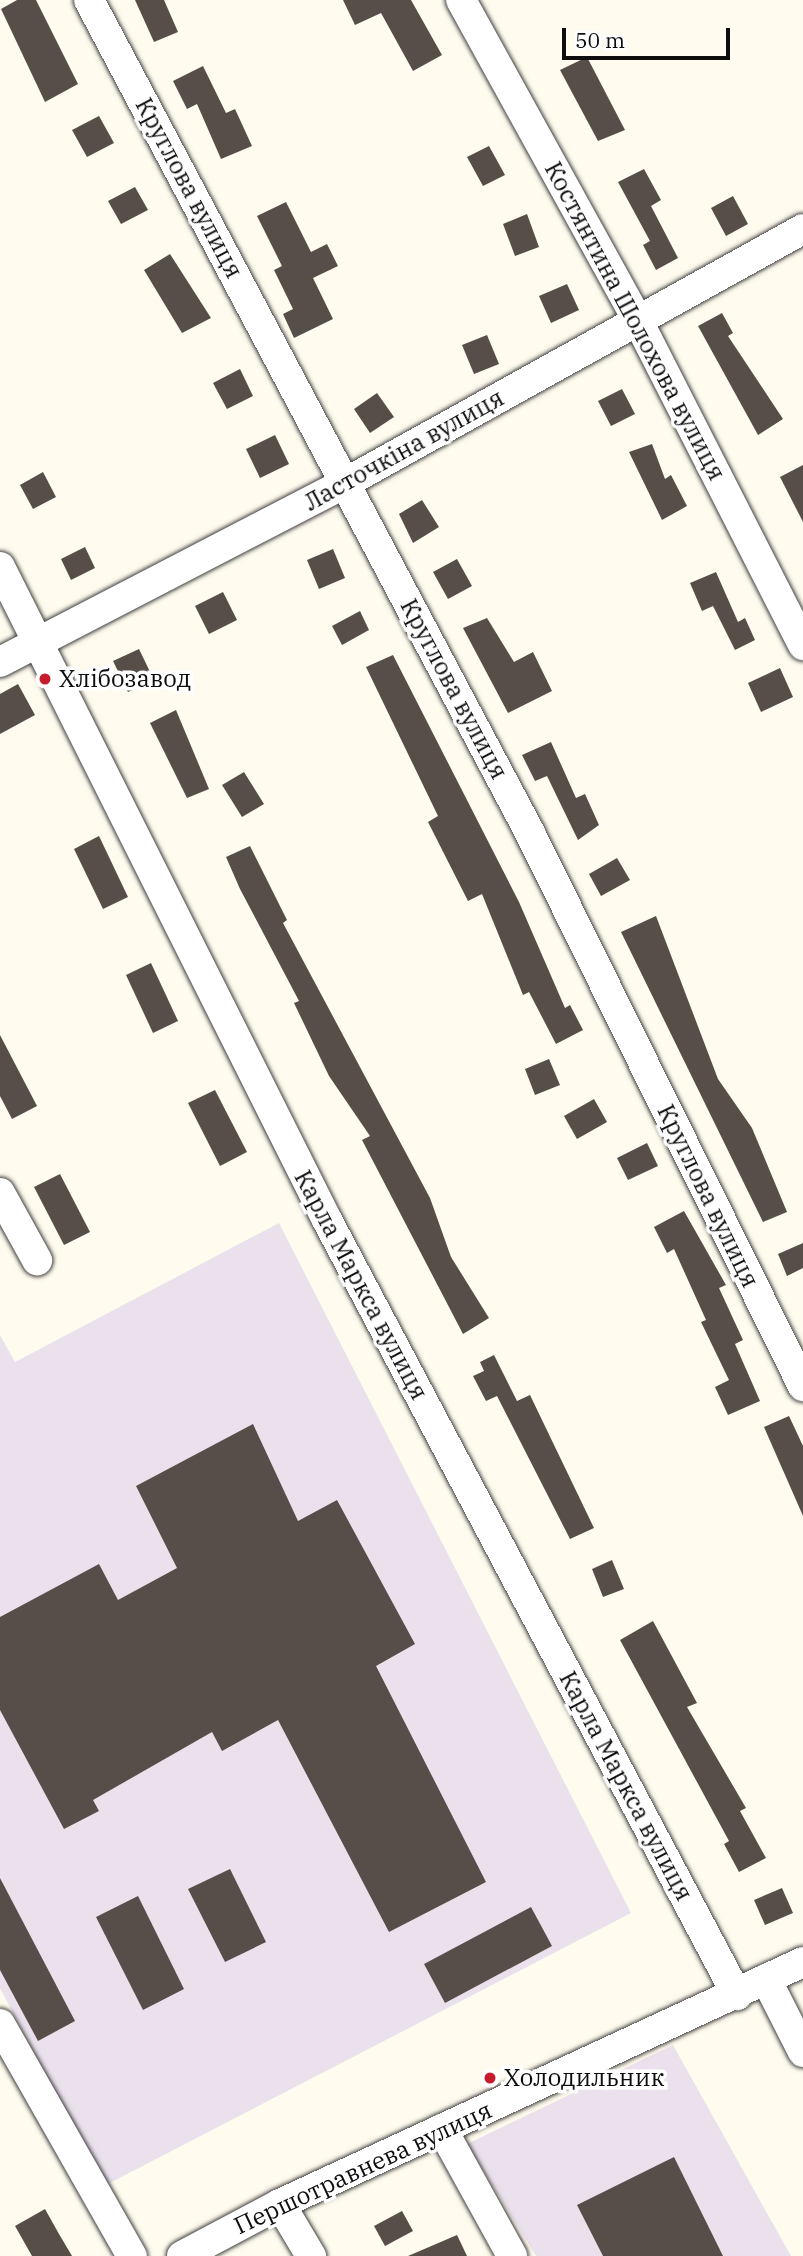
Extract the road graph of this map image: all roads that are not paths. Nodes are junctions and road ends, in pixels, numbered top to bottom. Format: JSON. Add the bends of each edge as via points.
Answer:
{"nodes":[{"id":1,"x":89,"y":0,"type":"edge"},
{"id":2,"x":461,"y":0,"type":"edge"},
{"id":3,"x":803,"y":229,"type":"edge"},
{"id":4,"x":638,"y":321,"type":"junction"},
{"id":5,"x":347,"y":482,"type":"junction"},
{"id":6,"x":0,"y":567,"type":"edge"},
{"id":7,"x":39,"y":639,"type":"junction"},
{"id":8,"x":803,"y":645,"type":"edge"},
{"id":9,"x":0,"y":662,"type":"edge"},
{"id":10,"x":0,"y":1193,"type":"edge"},
{"id":11,"x":37,"y":1260,"type":"dead end"},
{"id":12,"x":803,"y":1386,"type":"edge"},
{"id":13,"x":803,"y":1962,"type":"edge"},
{"id":14,"x":766,"y":1979,"type":"junction"},
{"id":15,"x":737,"y":1995,"type":"junction"},
{"id":16,"x":0,"y":2024,"type":"edge"},
{"id":17,"x":803,"y":2052,"type":"edge"},
{"id":18,"x":442,"y":2129,"type":"junction"},
{"id":19,"x":280,"y":2204,"type":"junction"},
{"id":20,"x":132,"y":2256,"type":"edge"},
{"id":21,"x":182,"y":2256,"type":"edge"},
{"id":22,"x":311,"y":2256,"type":"edge"},
{"id":23,"x":512,"y":2256,"type":"edge"}],
"edges":[{"from":1,"to":5,"type":"street","name":"Круглова вулиця"},
{"from":2,"to":4,"type":"street","name":"Костянтина Шолохова вулиця"},
{"from":3,"to":4,"type":"street","name":"Ласточкіна вулиця"},
{"from":4,"to":5,"type":"street","name":"Ласточкіна вулиця"},
{"from":4,"to":8,"type":"street","name":"Костянтина Шолохова вулиця"},
{"from":5,"to":7,"type":"street","name":"Ласточкіна вулиця"},
{"from":5,"to":12,"type":"street","name":"Круглова вулиця","via":[[530,833]]},
{"from":6,"to":7,"type":"street","name":"Карла Маркса вулиця"},
{"from":7,"to":9,"type":"street","name":"Ласточкіна вулиця"},
{"from":7,"to":15,"type":"street","name":"Карла Маркса вулиця","via":[[320,1208]]},
{"from":10,"to":11,"type":"street"},
{"from":13,"to":14,"type":"street","name":"Першотравнева вулиця"},
{"from":14,"to":15,"type":"street","name":"Першотравнева вулиця"},
{"from":14,"to":17,"type":"street"},
{"from":15,"to":18,"type":"street","name":"Першотравнева вулиця"},
{"from":16,"to":20,"type":"street"},
{"from":18,"to":19,"type":"street","name":"Першотравнева вулиця"},
{"from":18,"to":23,"type":"street"},
{"from":19,"to":21,"type":"street","name":"Першотравнева вулиця"},
{"from":19,"to":22,"type":"street"}]}
